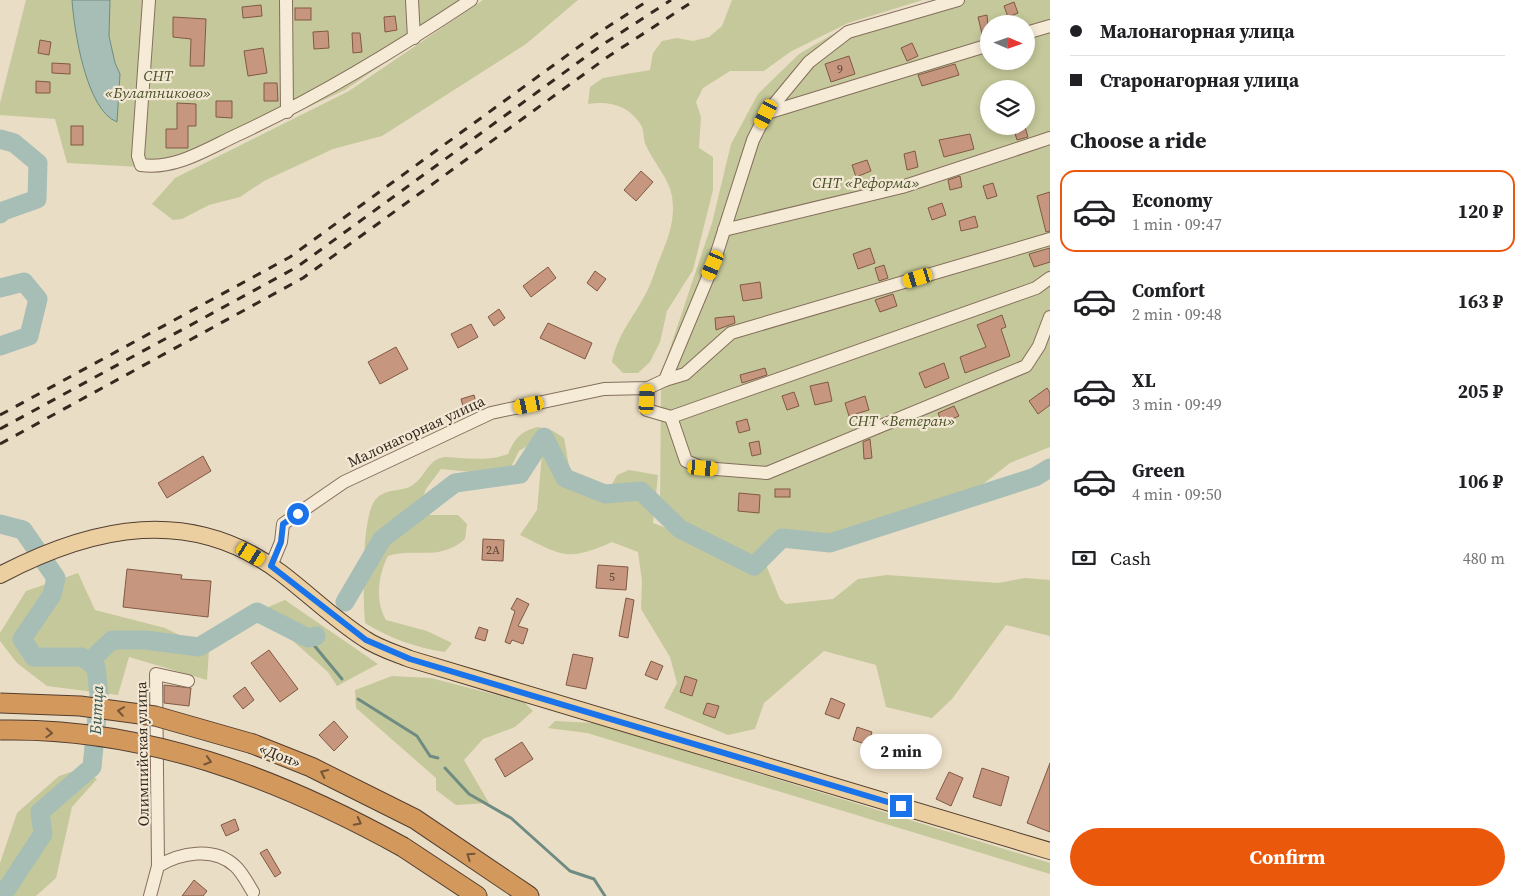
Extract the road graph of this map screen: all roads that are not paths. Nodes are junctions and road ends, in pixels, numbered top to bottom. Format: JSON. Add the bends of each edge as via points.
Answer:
{"nodes":[{"id":1,"x":149,"y":0,"type":"edge"},
{"id":2,"x":286,"y":0,"type":"edge"},
{"id":3,"x":412,"y":0,"type":"edge"},
{"id":4,"x":471,"y":0,"type":"edge"},
{"id":5,"x":958,"y":0,"type":"edge"},
{"id":6,"x":1050,"y":26,"type":"edge"},
{"id":7,"x":1035,"y":30,"type":"edge"},
{"id":8,"x":414,"y":38,"type":"junction"},
{"id":9,"x":980,"y":48,"type":"edge"},
{"id":10,"x":287,"y":112,"type":"junction"},
{"id":11,"x":766,"y":114,"type":"junction"},
{"id":12,"x":1050,"y":138,"type":"edge"},
{"id":13,"x":724,"y":230,"type":"junction"},
{"id":14,"x":1050,"y":239,"type":"edge"},
{"id":15,"x":1050,"y":278,"type":"edge"},
{"id":16,"x":1050,"y":317,"type":"edge"},
{"id":17,"x":665,"y":380,"type":"junction"},
{"id":18,"x":648,"y":388,"type":"junction"},
{"id":19,"x":671,"y":417,"type":"junction"},
{"id":20,"x":271,"y":566,"type":"junction"},
{"id":21,"x":0,"y":575,"type":"edge"},
{"id":22,"x":188,"y":681,"type":"dead end"},
{"id":23,"x":0,"y":703,"type":"edge"},
{"id":24,"x":0,"y":730,"type":"edge"},
{"id":25,"x":1050,"y":851,"type":"edge"},
{"id":26,"x":158,"y":866,"type":"junction"},
{"id":27,"x":253,"y":892,"type":"dead end"},
{"id":28,"x":150,"y":896,"type":"edge"},
{"id":29,"x":477,"y":896,"type":"edge"},
{"id":30,"x":529,"y":896,"type":"edge"}],
"edges":[{"from":1,"to":10,"type":"street","via":[[138,156],[141,165],[156,167],[187,159]]},
{"from":2,"to":10,"type":"street"},
{"from":3,"to":8,"type":"street"},
{"from":4,"to":8,"type":"street"},
{"from":5,"to":11,"type":"street","via":[[848,32],[809,62]]},
{"from":6,"to":7,"type":"street"},
{"from":8,"to":10,"type":"street"},
{"from":9,"to":11,"type":"street"},
{"from":11,"to":13,"type":"street","via":[[753,140]]},
{"from":12,"to":13,"type":"street","via":[[902,187]]},
{"from":13,"to":17,"type":"street","via":[[713,265]]},
{"from":14,"to":17,"type":"street","via":[[731,333],[685,374]]},
{"from":15,"to":19,"type":"street","via":[[1036,288]]},
{"from":16,"to":19,"type":"street","via":[[1026,366],[767,473],[703,468],[686,461]]},
{"from":17,"to":18,"type":"street"},
{"from":18,"to":19,"type":"street","via":[[647,410]]},
{"from":18,"to":20,"type":"street","name":"Малонагорная улица","via":[[604,389],[491,413],[344,482],[283,524],[281,542]]},
{"from":20,"to":21,"type":"main road","via":[[225,542],[183,530],[130,531],[79,540]]},
{"from":20,"to":25,"type":"main road","via":[[366,640],[410,659]]},
{"from":22,"to":26,"type":"street","name":"Олимпийская улица","via":[[156,674]]},
{"from":30,"to":23,"type":"highway","name":"«Дон»","one_way":true,"bridge":true,"via":[[415,819],[312,767],[252,744],[155,716],[80,706]]},
{"from":24,"to":29,"type":"highway","name":"«Дон»","one_way":true,"bridge":true,"via":[[152,744],[246,773],[302,795],[402,847]]},
{"from":26,"to":27,"type":"street","via":[[173,857],[203,853],[220,857],[235,866]]},
{"from":26,"to":28,"type":"street","name":"Олимпийская улица"}]}
